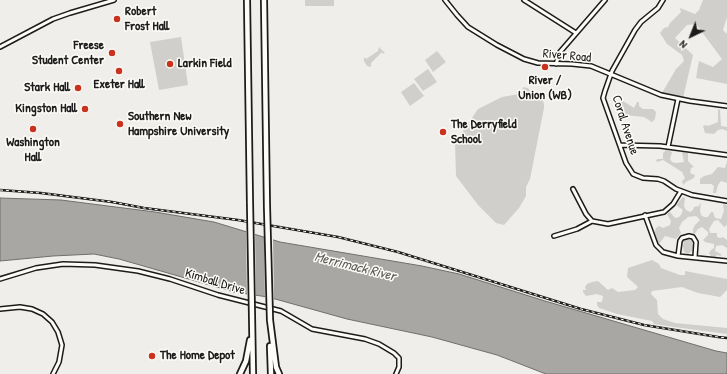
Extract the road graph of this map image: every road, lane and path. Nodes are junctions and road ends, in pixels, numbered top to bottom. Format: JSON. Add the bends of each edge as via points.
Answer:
{"nodes":[{"id":1,"x":114,"y":0,"type":"edge"},
{"id":2,"x":247,"y":0,"type":"edge"},
{"id":3,"x":264,"y":0,"type":"edge"},
{"id":4,"x":445,"y":0,"type":"edge"},
{"id":5,"x":524,"y":0,"type":"edge"},
{"id":6,"x":605,"y":0,"type":"edge"},
{"id":7,"x":663,"y":0,"type":"edge"},
{"id":8,"x":576,"y":33,"type":"junction"},
{"id":9,"x":0,"y":47,"type":"edge"},
{"id":10,"x":556,"y":64,"type":"junction"},
{"id":11,"x":612,"y":75,"type":"junction"},
{"id":12,"x":678,"y":99,"type":"junction"},
{"id":13,"x":727,"y":106,"type":"edge"},
{"id":14,"x":620,"y":145,"type":"junction"},
{"id":15,"x":668,"y":147,"type":"junction"},
{"id":16,"x":727,"y":155,"type":"edge"},
{"id":17,"x":573,"y":189,"type":"dead end"},
{"id":18,"x":680,"y":191,"type":"junction"},
{"id":19,"x":727,"y":201,"type":"edge"},
{"id":20,"x":645,"y":215,"type":"junction"},
{"id":21,"x":592,"y":221,"type":"junction"},
{"id":22,"x":554,"y":236,"type":"dead end"},
{"id":23,"x":678,"y":256,"type":"junction"},
{"id":24,"x":695,"y":257,"type":"junction"},
{"id":25,"x":727,"y":261,"type":"edge"},
{"id":26,"x":0,"y":279,"type":"edge"},
{"id":27,"x":0,"y":309,"type":"edge"},
{"id":28,"x":270,"y":320,"type":"junction"},
{"id":29,"x":252,"y":329,"type":"junction"},
{"id":30,"x":53,"y":374,"type":"edge"},
{"id":31,"x":240,"y":374,"type":"edge"},
{"id":32,"x":253,"y":374,"type":"edge"},
{"id":33,"x":271,"y":374,"type":"edge"},
{"id":34,"x":279,"y":374,"type":"edge"},
{"id":35,"x":396,"y":374,"type":"edge"}],
"edges":[{"from":1,"to":9,"type":"street","via":[[57,18]]},
{"from":2,"to":29,"type":"highway","bridge":true},
{"from":3,"to":28,"type":"highway","bridge":true},
{"from":4,"to":10,"type":"street","name":"River Road","via":[[468,27],[516,56],[531,62]]},
{"from":5,"to":8,"type":"street"},
{"from":6,"to":8,"type":"street"},
{"from":7,"to":11,"type":"street","name":"Coral Avenue","via":[[635,30]]},
{"from":8,"to":10,"type":"street","via":[[560,52]]},
{"from":10,"to":11,"type":"street","name":"River Road","via":[[584,65]]},
{"from":11,"to":12,"type":"street","name":"River Road","via":[[654,93]]},
{"from":11,"to":14,"type":"street","name":"Coral Avenue","via":[[603,98]]},
{"from":12,"to":13,"type":"street","name":"River Road"},
{"from":12,"to":15,"type":"street"},
{"from":14,"to":15,"type":"street"},
{"from":14,"to":18,"type":"street","name":"Coral Avenue","via":[[633,174],[643,178],[658,178]]},
{"from":15,"to":16,"type":"street"},
{"from":17,"to":21,"type":"street"},
{"from":18,"to":19,"type":"street","name":"Coral Avenue"},
{"from":18,"to":20,"type":"street","via":[[664,212]]},
{"from":20,"to":21,"type":"street","via":[[608,224]]},
{"from":20,"to":23,"type":"street","via":[[658,248],[666,254]]},
{"from":21,"to":22,"type":"street"},
{"from":23,"to":24,"type":"street"},
{"from":23,"to":24,"type":"street","via":[[680,241],[689,236],[696,242]]},
{"from":24,"to":25,"type":"street"},
{"from":26,"to":35,"type":"street","name":"Kimball Drive","via":[[36,268],[63,264],[138,271],[281,311],[312,328],[379,344],[399,358]]},
{"from":27,"to":30,"type":"street","via":[[32,309],[52,322],[62,345],[59,362]]},
{"from":28,"to":33,"type":"highway"},
{"from":28,"to":34,"type":"highway"},
{"from":29,"to":31,"type":"highway","via":[[246,361]]},
{"from":29,"to":32,"type":"highway"}]}
